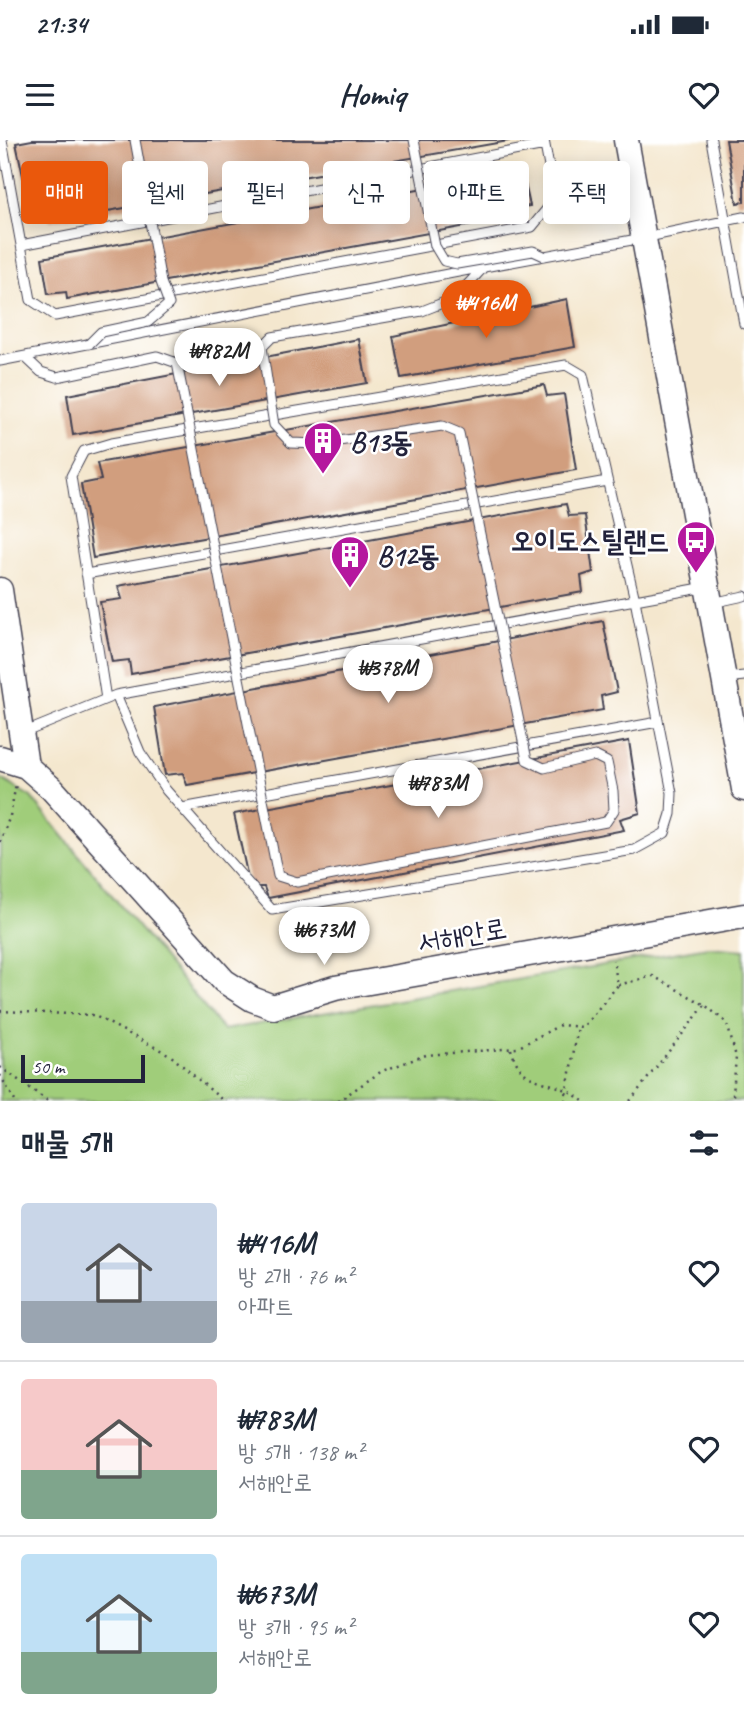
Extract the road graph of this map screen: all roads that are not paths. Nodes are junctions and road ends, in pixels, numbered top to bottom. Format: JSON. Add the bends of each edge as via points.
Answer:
{"nodes":[{"id":1,"x":2,"y":140,"type":"edge"},
{"id":2,"x":135,"y":140,"type":"edge"},
{"id":3,"x":414,"y":140,"type":"edge"},
{"id":4,"x":626,"y":140,"type":"edge"},
{"id":5,"x":711,"y":140,"type":"edge"},
{"id":6,"x":545,"y":143,"type":"edge"},
{"id":7,"x":744,"y":217,"type":"edge"},
{"id":8,"x":725,"y":220,"type":"junction"},
{"id":9,"x":643,"y":238,"type":"junction"},
{"id":10,"x":21,"y":245,"type":"junction"},
{"id":11,"x":544,"y":256,"type":"junction"},
{"id":12,"x":484,"y":267,"type":"junction"},
{"id":13,"x":744,"y":324,"type":"edge"},
{"id":14,"x":89,"y":344,"type":"junction"},
{"id":15,"x":25,"y":357,"type":"junction"},
{"id":16,"x":0,"y":361,"type":"edge"},
{"id":17,"x":607,"y":481,"type":"junction"},
{"id":18,"x":86,"y":574,"type":"junction"},
{"id":19,"x":0,"y":590,"type":"edge"},
{"id":20,"x":709,"y":595,"type":"junction"},
{"id":21,"x":744,"y":596,"type":"edge"},
{"id":22,"x":635,"y":600,"type":"junction"},
{"id":23,"x":734,"y":677,"type":"edge"},
{"id":24,"x":111,"y":697,"type":"junction"},
{"id":25,"x":659,"y":722,"type":"junction"},
{"id":26,"x":22,"y":734,"type":"junction"},
{"id":27,"x":16,"y":763,"type":"edge"},
{"id":28,"x":744,"y":789,"type":"edge"},
{"id":29,"x":182,"y":808,"type":"junction"},
{"id":30,"x":744,"y":916,"type":"edge"}],
"edges":[{"from":1,"to":10,"type":"lane"},
{"from":2,"to":14,"type":"lane","bridge":true,"via":[[160,282],[169,304],[148,322],[101,332]]},
{"from":3,"to":11,"type":"lane","bridge":true,"via":[[435,246],[444,261],[457,264],[533,251]]},
{"from":4,"to":9,"type":"street"},
{"from":5,"to":8,"type":"lane"},
{"from":6,"to":10,"type":"lane"},
{"from":6,"to":10,"type":"lane","via":[[555,200],[532,227],[55,316],[31,300]]},
{"from":7,"to":8,"type":"lane"},
{"from":8,"to":9,"type":"lane"},
{"from":8,"to":13,"type":"lane"},
{"from":9,"to":11,"type":"lane"},
{"from":9,"to":20,"type":"street"},
{"from":11,"to":12,"type":"lane"},
{"from":12,"to":14,"type":"lane"},
{"from":12,"to":15,"type":"lane","bridge":true,"via":[[455,298],[422,311],[272,337],[262,346],[274,425],[291,443],[318,444],[442,426],[459,433],[527,760],[544,768],[595,756],[607,762],[614,810],[606,822],[297,881],[278,876],[177,363],[157,356],[57,377],[41,372]]},
{"from":14,"to":15,"type":"lane"},
{"from":15,"to":16,"type":"lane"},
{"from":17,"to":18,"type":"lane"},
{"from":17,"to":18,"type":"lane","via":[[583,375],[566,365],[111,443],[83,452],[71,477]]},
{"from":17,"to":22,"type":"lane"},
{"from":18,"to":24,"type":"lane"},
{"from":19,"to":26,"type":"street"},
{"from":20,"to":21,"type":"lane"},
{"from":20,"to":22,"type":"lane"},
{"from":20,"to":23,"type":"street"},
{"from":22,"to":24,"type":"lane"},
{"from":22,"to":25,"type":"lane"},
{"from":23,"to":28,"type":"street"},
{"from":24,"to":26,"type":"lane"},
{"from":24,"to":29,"type":"lane","via":[[140,752]]},
{"from":25,"to":29,"type":"lane"},
{"from":25,"to":29,"type":"lane","via":[[672,793],[671,814],[665,833],[634,849],[272,910]]},
{"from":26,"to":27,"type":"street"},
{"from":27,"to":30,"type":"street","name":"서해안로","via":[[52,789],[224,981],[273,1007],[335,988]]}]}
